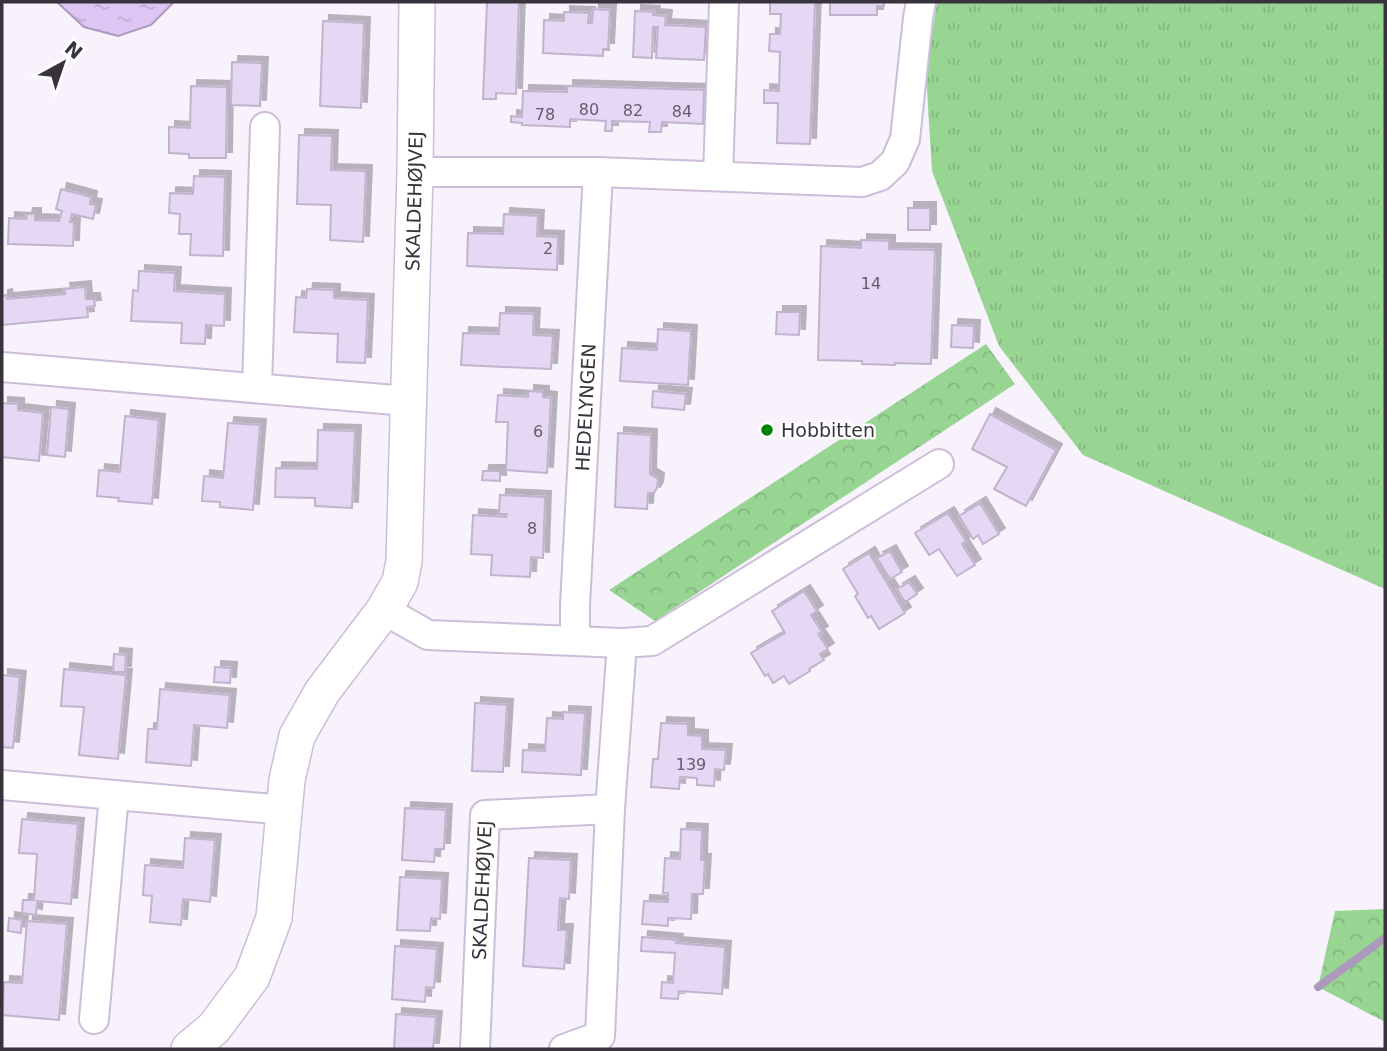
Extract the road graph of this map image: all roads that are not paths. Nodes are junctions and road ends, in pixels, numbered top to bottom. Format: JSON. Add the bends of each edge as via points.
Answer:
{"nodes":[{"id":1,"x":417,"y":2,"type":"edge"},
{"id":2,"x":724,"y":2,"type":"edge"},
{"id":3,"x":921,"y":2,"type":"edge"},
{"id":4,"x":265,"y":127,"type":"dead end"},
{"id":5,"x":415,"y":172,"type":"junction"},
{"id":6,"x":598,"y":172,"type":"junction"},
{"id":7,"x":718,"y":176,"type":"junction"},
{"id":8,"x":2,"y":367,"type":"edge"},
{"id":9,"x":257,"y":388,"type":"junction"},
{"id":10,"x":407,"y":401,"type":"junction"},
{"id":11,"x":939,"y":464,"type":"dead end"},
{"id":12,"x":384,"y":610,"type":"junction"},
{"id":13,"x":575,"y":642,"type":"junction"},
{"id":14,"x":622,"y":643,"type":"junction"},
{"id":15,"x":2,"y":785,"type":"edge"},
{"id":16,"x":114,"y":795,"type":"junction"},
{"id":17,"x":610,"y":809,"type":"junction"},
{"id":18,"x":285,"y":810,"type":"junction"},
{"id":19,"x":94,"y":1019,"type":"dead end"},
{"id":20,"x":189,"y":1049,"type":"edge"},
{"id":21,"x":475,"y":1049,"type":"edge"},
{"id":22,"x":565,"y":1049,"type":"edge"}],
"edges":[{"from":1,"to":5,"type":"street","name":"SKALDEHØJVEJ"},
{"from":2,"to":7,"type":"street"},
{"from":3,"to":7,"type":"street","via":[[905,139],[895,162],[880,176],[862,182]]},
{"from":4,"to":9,"type":"street"},
{"from":5,"to":6,"type":"street"},
{"from":5,"to":10,"type":"street","name":"SKALDEHØJVEJ"},
{"from":6,"to":7,"type":"street"},
{"from":6,"to":13,"type":"street","name":"HEDELYNGEN"},
{"from":8,"to":9,"type":"street"},
{"from":9,"to":10,"type":"street"},
{"from":10,"to":12,"type":"street","name":"SKALDEHØJVEJ","via":[[404,561],[400,582]]},
{"from":11,"to":14,"type":"street","via":[[652,641]]},
{"from":12,"to":13,"type":"street","via":[[428,635]]},
{"from":12,"to":18,"type":"street","name":"SKALDEHØJVEJ","via":[[322,692],[297,736]]},
{"from":13,"to":14,"type":"street"},
{"from":14,"to":17,"type":"street"},
{"from":15,"to":16,"type":"street"},
{"from":16,"to":18,"type":"street"},
{"from":16,"to":19,"type":"street"},
{"from":17,"to":21,"type":"street","name":"SKALDEHØJVEJ","via":[[485,815]]},
{"from":17,"to":22,"type":"street","via":[[600,1036]]},
{"from":18,"to":20,"type":"street","name":"SKALDEHØJVEJ","via":[[274,918],[252,977],[214,1028]]}]}
